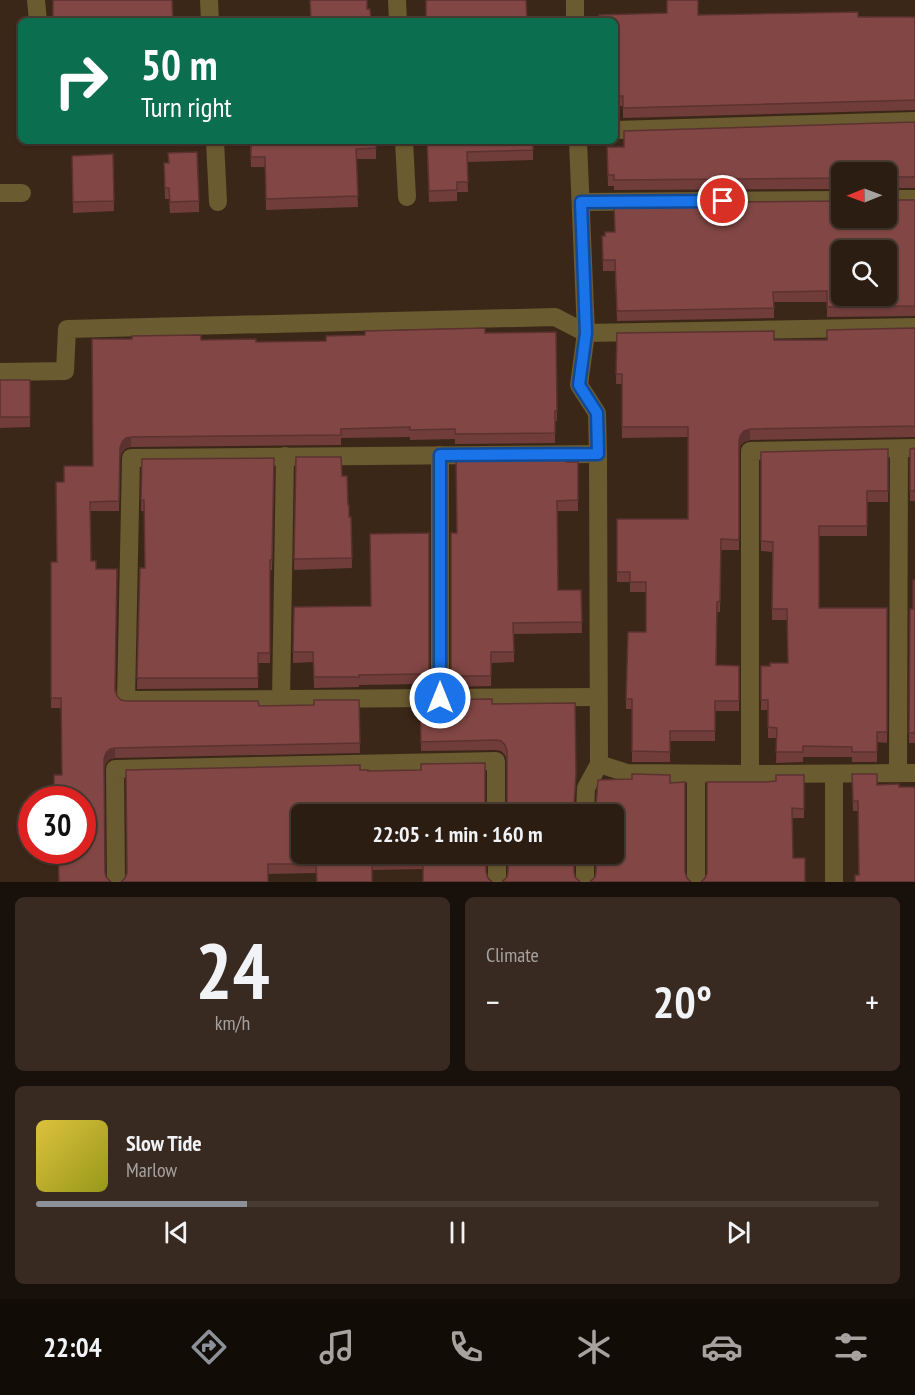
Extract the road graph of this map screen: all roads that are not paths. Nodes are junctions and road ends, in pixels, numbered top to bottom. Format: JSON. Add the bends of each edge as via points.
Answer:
{"nodes":[{"id":1,"x":36,"y":0,"type":"edge"},
{"id":2,"x":209,"y":0,"type":"edge"},
{"id":3,"x":397,"y":0,"type":"edge"},
{"id":4,"x":575,"y":0,"type":"edge"},
{"id":5,"x":38,"y":18,"type":"edge"},
{"id":6,"x":210,"y":18,"type":"edge"},
{"id":7,"x":398,"y":18,"type":"edge"},
{"id":8,"x":575,"y":18,"type":"edge"},
{"id":9,"x":915,"y":121,"type":"edge"},
{"id":10,"x":618,"y":130,"type":"edge"},
{"id":11,"x":215,"y":144,"type":"edge"},
{"id":12,"x":404,"y":144,"type":"edge"},
{"id":13,"x":578,"y":144,"type":"edge"},
{"id":14,"x":22,"y":193,"type":"dead end"},
{"id":15,"x":0,"y":194,"type":"edge"},
{"id":16,"x":407,"y":197,"type":"dead end"},
{"id":17,"x":897,"y":199,"type":"edge"},
{"id":18,"x":915,"y":199,"type":"edge"},
{"id":19,"x":831,"y":200,"type":"edge"},
{"id":20,"x":218,"y":202,"type":"dead end"},
{"id":21,"x":581,"y":202,"type":"junction"},
{"id":22,"x":915,"y":327,"type":"edge"},
{"id":23,"x":586,"y":333,"type":"junction"},
{"id":24,"x":0,"y":372,"type":"edge"},
{"id":25,"x":907,"y":448,"type":"edge"},
{"id":26,"x":598,"y":454,"type":"junction"},
{"id":27,"x":440,"y":455,"type":"junction"},
{"id":28,"x":285,"y":456,"type":"junction"},
{"id":29,"x":598,"y":697,"type":"junction"},
{"id":30,"x":440,"y":698,"type":"junction"},
{"id":31,"x":281,"y":699,"type":"junction"},
{"id":32,"x":599,"y":764,"type":"junction"},
{"id":33,"x":906,"y":773,"type":"edge"},
{"id":34,"x":696,"y":774,"type":"junction"},
{"id":35,"x":750,"y":774,"type":"junction"},
{"id":36,"x":834,"y":774,"type":"junction"},
{"id":37,"x":496,"y":804,"type":"edge"},
{"id":38,"x":585,"y":804,"type":"edge"},
{"id":39,"x":497,"y":864,"type":"edge"},
{"id":40,"x":585,"y":864,"type":"edge"},
{"id":41,"x":116,"y":882,"type":"edge"},
{"id":42,"x":497,"y":882,"type":"edge"},
{"id":43,"x":585,"y":882,"type":"edge"},
{"id":44,"x":696,"y":882,"type":"edge"},
{"id":45,"x":834,"y":882,"type":"edge"}],
"edges":[{"from":1,"to":5,"type":"street"},
{"from":2,"to":6,"type":"street"},
{"from":3,"to":7,"type":"street"},
{"from":4,"to":8,"type":"street"},
{"from":9,"to":10,"type":"street"},
{"from":11,"to":20,"type":"street"},
{"from":12,"to":16,"type":"street"},
{"from":13,"to":21,"type":"street"},
{"from":14,"to":15,"type":"street"},
{"from":17,"to":18,"type":"street"},
{"from":19,"to":21,"type":"street"},
{"from":21,"to":23,"type":"street"},
{"from":22,"to":23,"type":"street"},
{"from":23,"to":24,"type":"street","via":[[555,317],[67,329],[65,371]]},
{"from":23,"to":26,"type":"street","via":[[579,385],[597,413]]},
{"from":25,"to":33,"type":"street"},
{"from":25,"to":35,"type":"street","via":[[750,451]]},
{"from":26,"to":27,"type":"street"},
{"from":26,"to":29,"type":"street"},
{"from":27,"to":28,"type":"street"},
{"from":27,"to":30,"type":"street"},
{"from":28,"to":31,"type":"street"},
{"from":28,"to":31,"type":"street","via":[[131,458],[126,700]]},
{"from":29,"to":30,"type":"street"},
{"from":29,"to":32,"type":"street"},
{"from":30,"to":31,"type":"street"},
{"from":32,"to":34,"type":"street","via":[[627,773]]},
{"from":32,"to":38,"type":"street","via":[[586,788]]},
{"from":33,"to":36,"type":"street"},
{"from":34,"to":35,"type":"street"},
{"from":34,"to":44,"type":"street"},
{"from":35,"to":36,"type":"street"},
{"from":36,"to":45,"type":"street"},
{"from":37,"to":41,"type":"street","via":[[496,761],[115,769]]},
{"from":39,"to":42,"type":"street"},
{"from":40,"to":43,"type":"street"}]}
